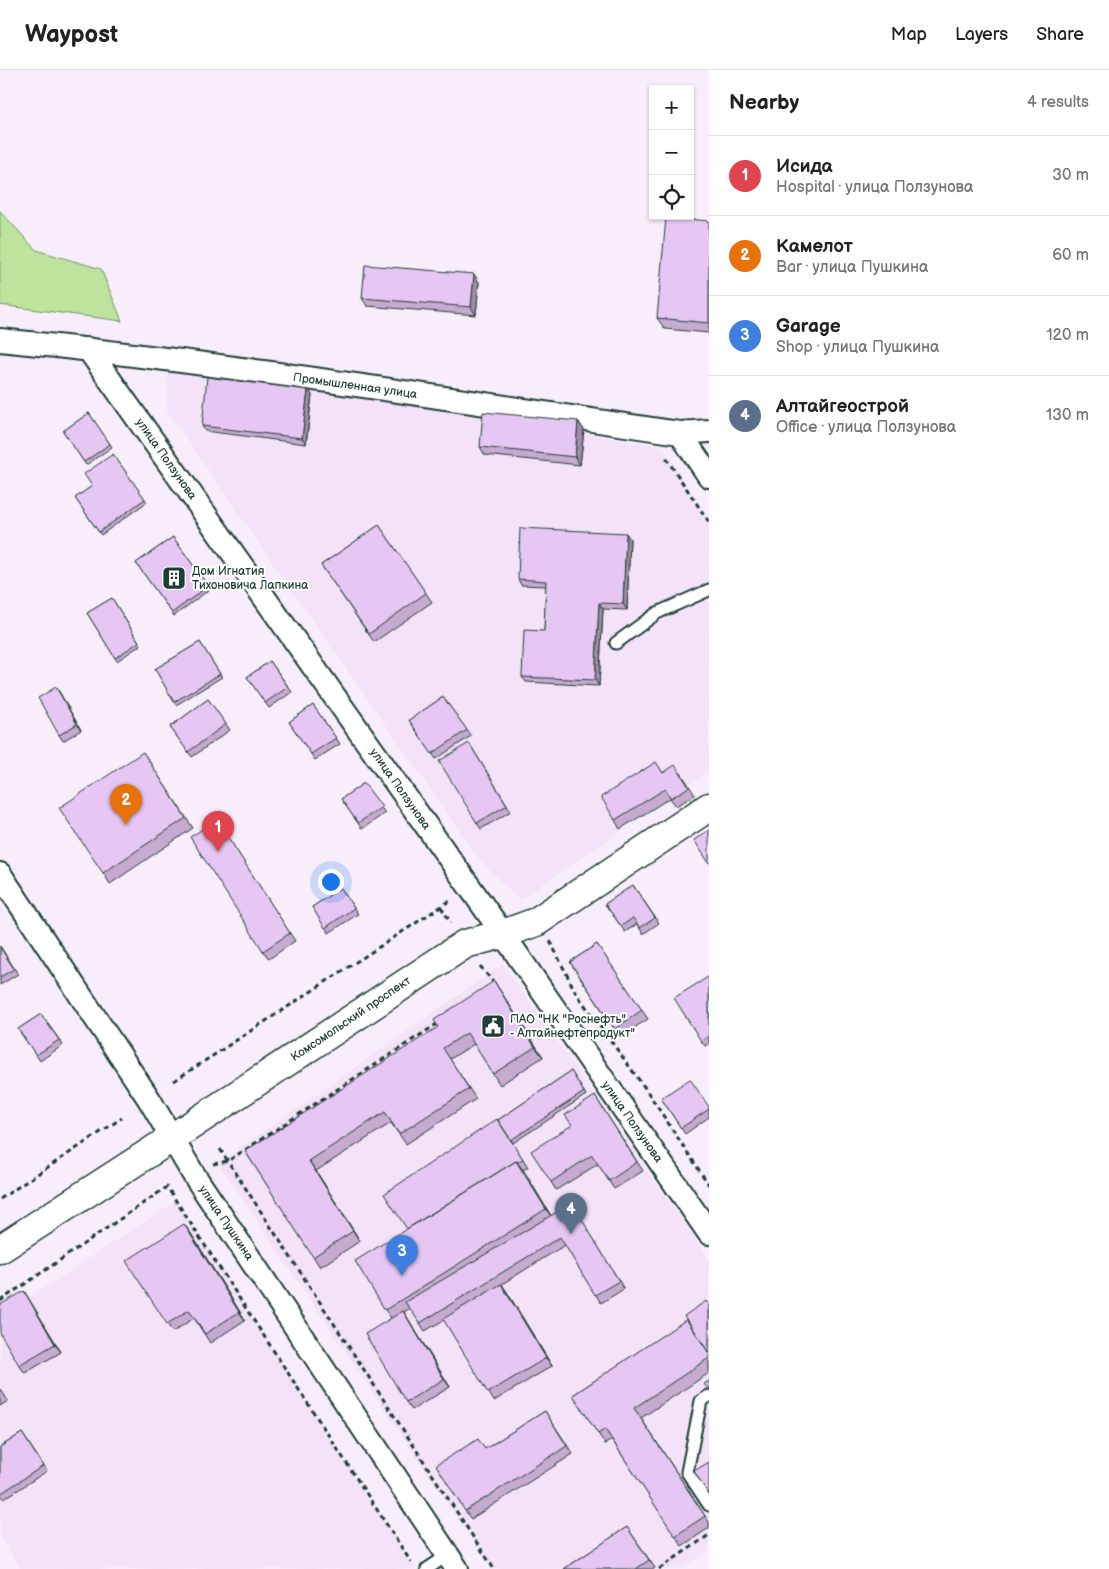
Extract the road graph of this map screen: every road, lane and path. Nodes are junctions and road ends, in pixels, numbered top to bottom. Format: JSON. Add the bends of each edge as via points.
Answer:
{"nodes":[{"id":1,"x":0,"y":340,"type":"edge"},
{"id":2,"x":88,"y":349,"type":"junction"},
{"id":3,"x":709,"y":431,"type":"edge"},
{"id":4,"x":680,"y":433,"type":"junction"},
{"id":5,"x":666,"y":458,"type":"dead end"},
{"id":6,"x":709,"y":476,"type":"edge"},
{"id":7,"x":709,"y":522,"type":"edge"},
{"id":8,"x":709,"y":590,"type":"edge"},
{"id":9,"x":616,"y":642,"type":"dead end"},
{"id":10,"x":709,"y":807,"type":"edge"},
{"id":11,"x":0,"y":874,"type":"edge"},
{"id":12,"x":470,"y":887,"type":"junction"},
{"id":13,"x":503,"y":934,"type":"junction"},
{"id":14,"x":548,"y":938,"type":"dead end"},
{"id":15,"x":496,"y":985,"type":"edge"},
{"id":16,"x":488,"y":990,"type":"edge"},
{"id":17,"x":447,"y":1017,"type":"edge"},
{"id":18,"x":174,"y":1082,"type":"dead end"},
{"id":19,"x":122,"y":1118,"type":"dead end"},
{"id":20,"x":172,"y":1138,"type":"junction"},
{"id":21,"x":220,"y":1149,"type":"dead end"},
{"id":22,"x":228,"y":1161,"type":"junction"},
{"id":23,"x":211,"y":1164,"type":"dead end"},
{"id":24,"x":709,"y":1185,"type":"edge"},
{"id":25,"x":0,"y":1199,"type":"edge"},
{"id":26,"x":709,"y":1233,"type":"edge"},
{"id":27,"x":0,"y":1249,"type":"edge"},
{"id":28,"x":0,"y":1301,"type":"edge"},
{"id":29,"x":709,"y":1396,"type":"edge"},
{"id":30,"x":709,"y":1505,"type":"edge"},
{"id":31,"x":709,"y":1535,"type":"edge"},
{"id":32,"x":452,"y":1562,"type":"edge"},
{"id":33,"x":416,"y":1569,"type":"edge"},
{"id":34,"x":427,"y":1569,"type":"edge"},
{"id":35,"x":494,"y":1569,"type":"edge"},
{"id":36,"x":660,"y":1569,"type":"edge"}],
"edges":[{"from":1,"to":2,"type":"street","name":"Промышленная улица"},
{"from":2,"to":4,"type":"street","name":"Промышленная улица"},
{"from":2,"to":12,"type":"street","name":"улица Ползунова"},
{"from":3,"to":4,"type":"street","name":"Промышленная улица"},
{"from":4,"to":6,"type":"street"},
{"from":5,"to":7,"type":"path"},
{"from":8,"to":9,"type":"lane","via":[[657,613]]},
{"from":10,"to":13,"type":"street","name":"Комсомольский проспект","via":[[536,922]]},
{"from":11,"to":20,"type":"street","name":"улица Пушкина"},
{"from":12,"to":13,"type":"street","name":"улица Ползунова"},
{"from":12,"to":18,"type":"path"},
{"from":13,"to":20,"type":"street","name":"Комсомольский проспект","via":[[465,944]]},
{"from":13,"to":26,"type":"street","name":"улица Ползунова"},
{"from":14,"to":24,"type":"path","via":[[576,993],[645,1088]]},
{"from":15,"to":16,"type":"path"},
{"from":17,"to":22,"type":"path"},
{"from":19,"to":25,"type":"path"},
{"from":20,"to":27,"type":"street","name":"Комсомольский проспект"},
{"from":20,"to":32,"type":"street","name":"улица Пушкина"},
{"from":21,"to":22,"type":"path"},
{"from":22,"to":23,"type":"path"},
{"from":22,"to":35,"type":"path"},
{"from":28,"to":33,"type":"path","via":[[167,1187]]},
{"from":29,"to":30,"type":"lane","via":[[701,1401],[687,1472]]},
{"from":31,"to":36,"type":"path"},
{"from":32,"to":34,"type":"lane"}]}
